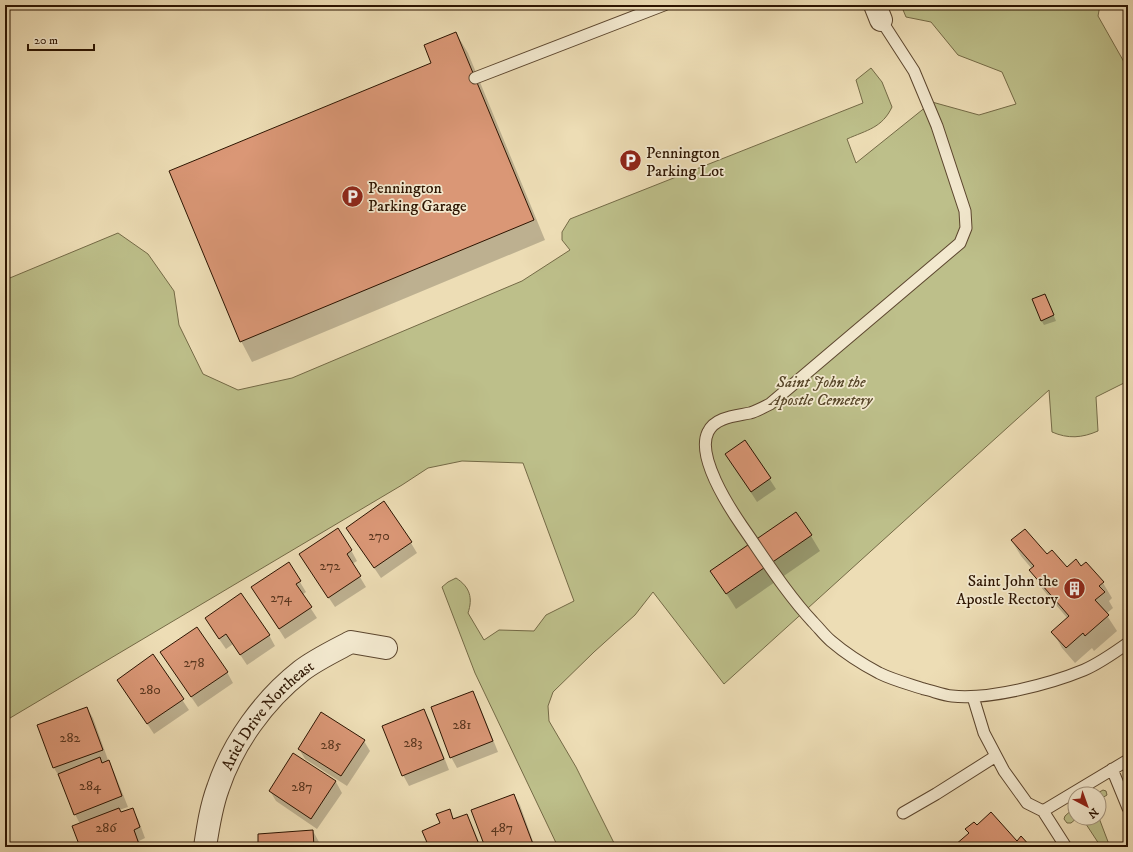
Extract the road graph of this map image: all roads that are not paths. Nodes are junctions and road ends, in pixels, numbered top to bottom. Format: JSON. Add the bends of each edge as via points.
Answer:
{"nodes":[{"id":1,"x":664,"y":5,"type":"edge"},
{"id":2,"x":878,"y":12,"type":"edge"},
{"id":3,"x":475,"y":78,"type":"dead end"},
{"id":4,"x":1128,"y":643,"type":"edge"},
{"id":5,"x":386,"y":648,"type":"dead end"},
{"id":6,"x":973,"y":697,"type":"junction"},
{"id":7,"x":996,"y":756,"type":"junction"},
{"id":8,"x":1128,"y":760,"type":"edge"},
{"id":9,"x":1112,"y":769,"type":"junction"},
{"id":10,"x":1128,"y":808,"type":"edge"},
{"id":11,"x":1043,"y":811,"type":"junction"},
{"id":12,"x":903,"y":813,"type":"dead end"},
{"id":13,"x":205,"y":847,"type":"edge"},
{"id":14,"x":1066,"y":847,"type":"edge"}],
"edges":[{"from":1,"to":3,"type":"lane"},
{"from":2,"to":6,"type":"lane","via":[[914,70],[937,126],[965,211],[966,228],[960,243],[770,404],[750,413],[722,419],[708,431],[707,454],[710,467],[730,508],[803,611],[830,640],[886,676],[951,696]]},
{"from":4,"to":6,"type":"lane","via":[[1085,670],[1026,687]]},
{"from":5,"to":13,"type":"street","name":"Ariel Drive Northeast","via":[[351,642],[302,670],[276,693],[253,721],[233,753],[218,787],[208,822]]},
{"from":6,"to":7,"type":"lane","via":[[984,733]]},
{"from":7,"to":11,"type":"lane","via":[[1027,803]]},
{"from":7,"to":12,"type":"lane"},
{"from":8,"to":9,"type":"lane"},
{"from":9,"to":10,"type":"lane"},
{"from":9,"to":11,"type":"lane"},
{"from":11,"to":14,"type":"lane"}]}
